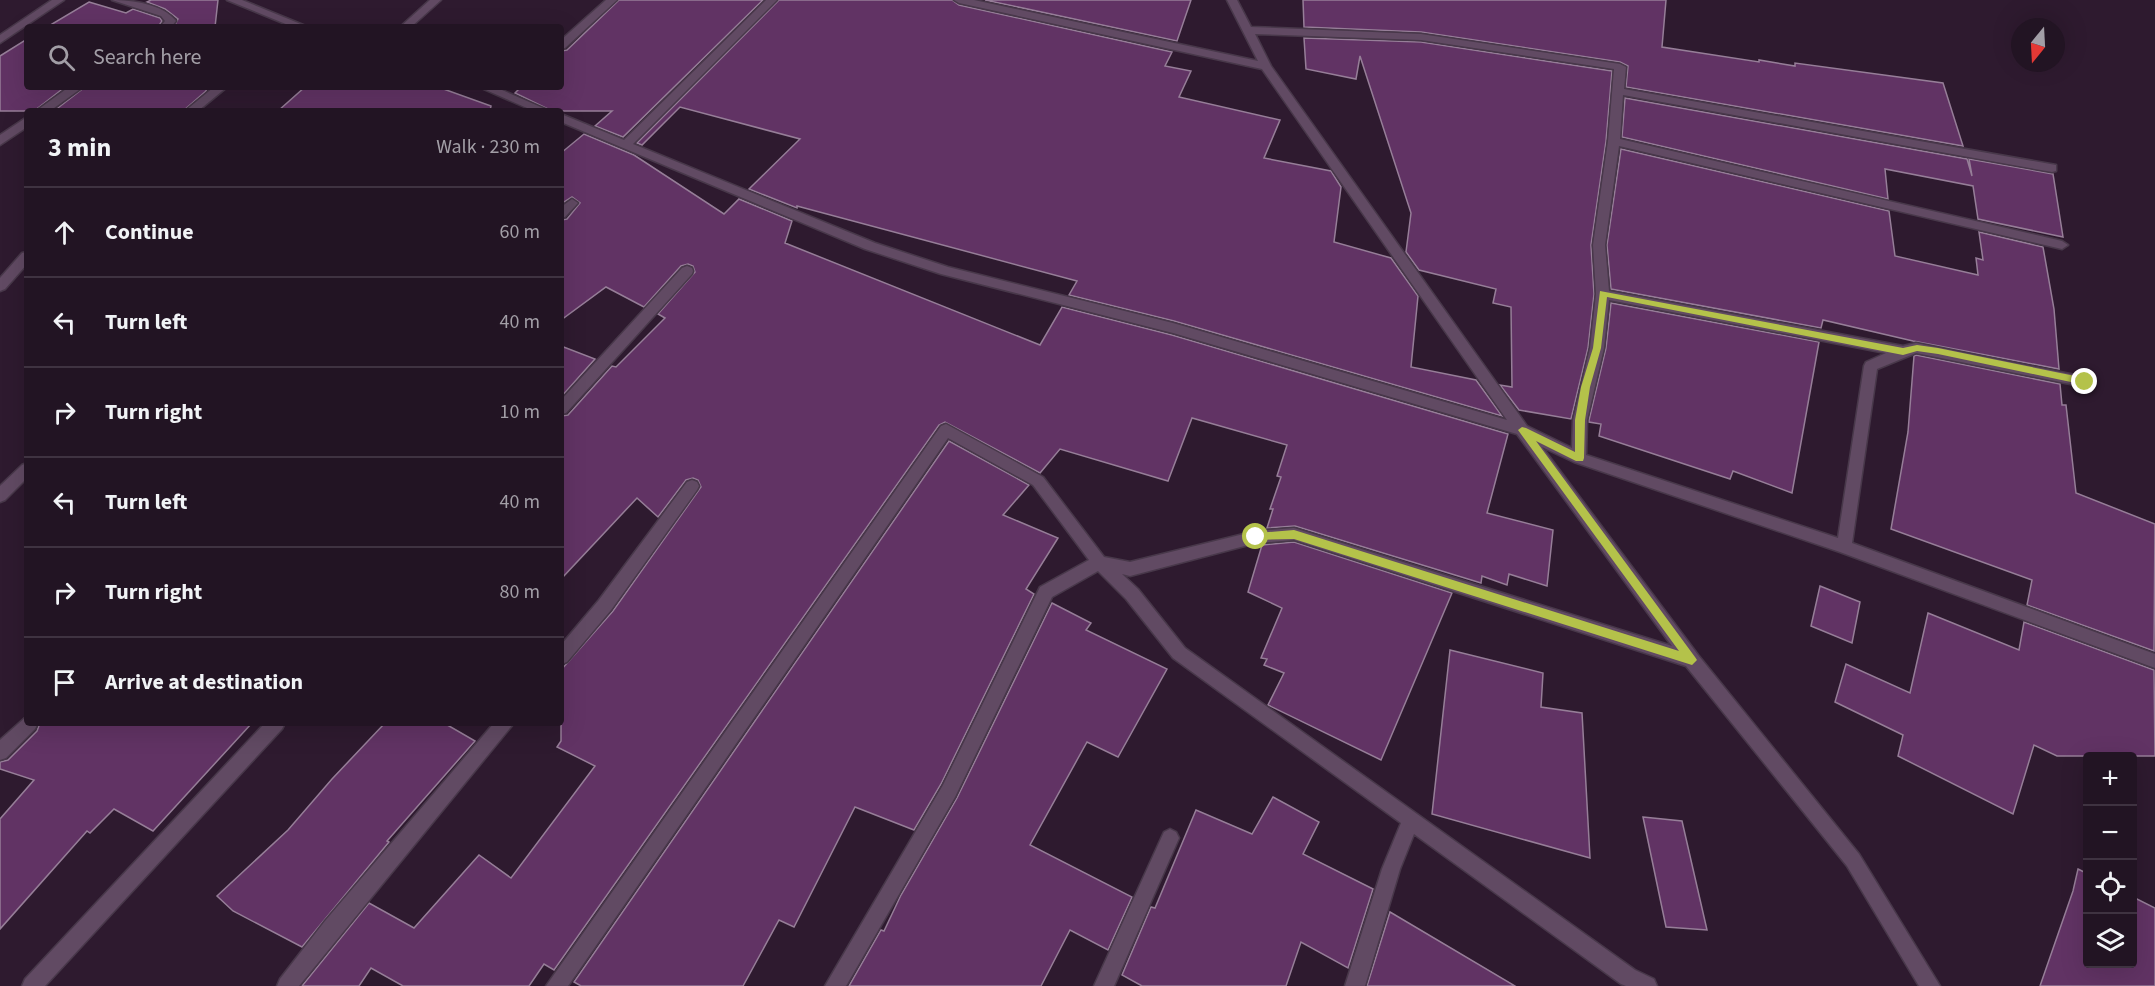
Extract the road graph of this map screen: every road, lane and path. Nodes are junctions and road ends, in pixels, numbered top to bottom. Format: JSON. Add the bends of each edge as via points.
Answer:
{"nodes":[{"id":1,"x":59,"y":0,"type":"edge"},
{"id":2,"x":117,"y":0,"type":"edge"},
{"id":3,"x":232,"y":0,"type":"edge"},
{"id":4,"x":436,"y":0,"type":"edge"},
{"id":5,"x":612,"y":0,"type":"edge"},
{"id":6,"x":772,"y":0,"type":"edge"},
{"id":7,"x":959,"y":0,"type":"edge"},
{"id":8,"x":1232,"y":0,"type":"edge"},
{"id":9,"x":168,"y":24,"type":"edge"},
{"id":10,"x":295,"y":24,"type":"edge"},
{"id":11,"x":408,"y":24,"type":"edge"},
{"id":12,"x":1246,"y":30,"type":"junction"},
{"id":13,"x":0,"y":40,"type":"edge"},
{"id":14,"x":564,"y":43,"type":"edge"},
{"id":15,"x":1266,"y":66,"type":"junction"},
{"id":16,"x":73,"y":90,"type":"edge"},
{"id":17,"x":217,"y":90,"type":"edge"},
{"id":18,"x":511,"y":91,"type":"edge"},
{"id":19,"x":1618,"y":91,"type":"junction"},
{"id":20,"x":46,"y":108,"type":"edge"},
{"id":21,"x":195,"y":108,"type":"edge"},
{"id":22,"x":539,"y":108,"type":"edge"},
{"id":23,"x":564,"y":119,"type":"edge"},
{"id":24,"x":24,"y":123,"type":"edge"},
{"id":25,"x":0,"y":141,"type":"edge"},
{"id":26,"x":1614,"y":141,"type":"junction"},
{"id":27,"x":624,"y":146,"type":"junction"},
{"id":28,"x":2052,"y":168,"type":"dead end"},
{"id":29,"x":573,"y":203,"type":"dead end"},
{"id":30,"x":564,"y":211,"type":"edge"},
{"id":31,"x":2062,"y":245,"type":"dead end"},
{"id":32,"x":24,"y":259,"type":"edge"},
{"id":33,"x":687,"y":271,"type":"dead end"},
{"id":34,"x":0,"y":286,"type":"edge"},
{"id":35,"x":1603,"y":294,"type":"junction"},
{"id":36,"x":1903,"y":351,"type":"junction"},
{"id":37,"x":2085,"y":382,"type":"dead end"},
{"id":38,"x":564,"y":406,"type":"edge"},
{"id":39,"x":1522,"y":430,"type":"junction"},
{"id":40,"x":1579,"y":458,"type":"junction"},
{"id":41,"x":24,"y":472,"type":"edge"},
{"id":42,"x":692,"y":486,"type":"dead end"},
{"id":43,"x":0,"y":496,"type":"edge"},
{"id":44,"x":1844,"y":548,"type":"junction"},
{"id":45,"x":1099,"y":562,"type":"junction"},
{"id":46,"x":564,"y":653,"type":"edge"},
{"id":47,"x":1692,"y":660,"type":"junction"},
{"id":48,"x":2155,"y":661,"type":"edge"},
{"id":49,"x":26,"y":726,"type":"edge"},
{"id":50,"x":273,"y":726,"type":"edge"},
{"id":51,"x":502,"y":726,"type":"edge"},
{"id":52,"x":0,"y":752,"type":"edge"},
{"id":53,"x":1411,"y":820,"type":"junction"},
{"id":54,"x":1170,"y":838,"type":"dead end"},
{"id":55,"x":32,"y":986,"type":"edge"},
{"id":56,"x":286,"y":986,"type":"edge"},
{"id":57,"x":556,"y":986,"type":"edge"},
{"id":58,"x":835,"y":986,"type":"edge"},
{"id":59,"x":1104,"y":986,"type":"edge"},
{"id":60,"x":1355,"y":986,"type":"edge"},
{"id":61,"x":1647,"y":986,"type":"edge"},
{"id":62,"x":1930,"y":986,"type":"edge"}],
"edges":[{"from":1,"to":13,"type":"street"},
{"from":2,"to":9,"type":"street","via":[[165,14],[171,21]]},
{"from":3,"to":10,"type":"street"},
{"from":4,"to":11,"type":"street"},
{"from":5,"to":14,"type":"street"},
{"from":6,"to":27,"type":"street"},
{"from":7,"to":15,"type":"street"},
{"from":8,"to":12,"type":"street"},
{"from":12,"to":15,"type":"street"},
{"from":12,"to":19,"type":"street","via":[[1421,37],[1601,63],[1620,67]]},
{"from":15,"to":39,"type":"street"},
{"from":16,"to":20,"type":"street"},
{"from":17,"to":21,"type":"street"},
{"from":18,"to":22,"type":"street"},
{"from":19,"to":26,"type":"street"},
{"from":19,"to":28,"type":"street"},
{"from":23,"to":27,"type":"street"},
{"from":24,"to":25,"type":"street"},
{"from":26,"to":31,"type":"street"},
{"from":26,"to":35,"type":"street","via":[[1599,245]]},
{"from":27,"to":39,"type":"street","via":[[870,246],[946,271],[1173,328]]},
{"from":29,"to":30,"type":"street"},
{"from":32,"to":34,"type":"street"},
{"from":33,"to":38,"type":"street"},
{"from":35,"to":36,"type":"street"},
{"from":35,"to":40,"type":"street","via":[[1597,348],[1580,420]]},
{"from":36,"to":37,"type":"street","via":[[1938,351]]},
{"from":36,"to":44,"type":"street","via":[[1871,366]]},
{"from":39,"to":40,"type":"street"},
{"from":39,"to":47,"type":"street"},
{"from":40,"to":44,"type":"street"},
{"from":41,"to":43,"type":"street"},
{"from":42,"to":46,"type":"street","via":[[605,605]]},
{"from":44,"to":48,"type":"street"},
{"from":45,"to":47,"type":"street","via":[[1130,569],[1256,537],[1294,534]]},
{"from":45,"to":53,"type":"street","via":[[1132,594],[1179,653]]},
{"from":45,"to":57,"type":"street","via":[[1038,481],[946,430]]},
{"from":45,"to":58,"type":"street","via":[[1046,592],[949,791]]},
{"from":47,"to":62,"type":"street","via":[[1853,860]]},
{"from":49,"to":52,"type":"street"},
{"from":50,"to":55,"type":"street"},
{"from":51,"to":56,"type":"street"},
{"from":53,"to":60,"type":"street","via":[[1391,869]]},
{"from":53,"to":61,"type":"street","via":[[1628,977]]},
{"from":54,"to":59,"type":"street"}]}
